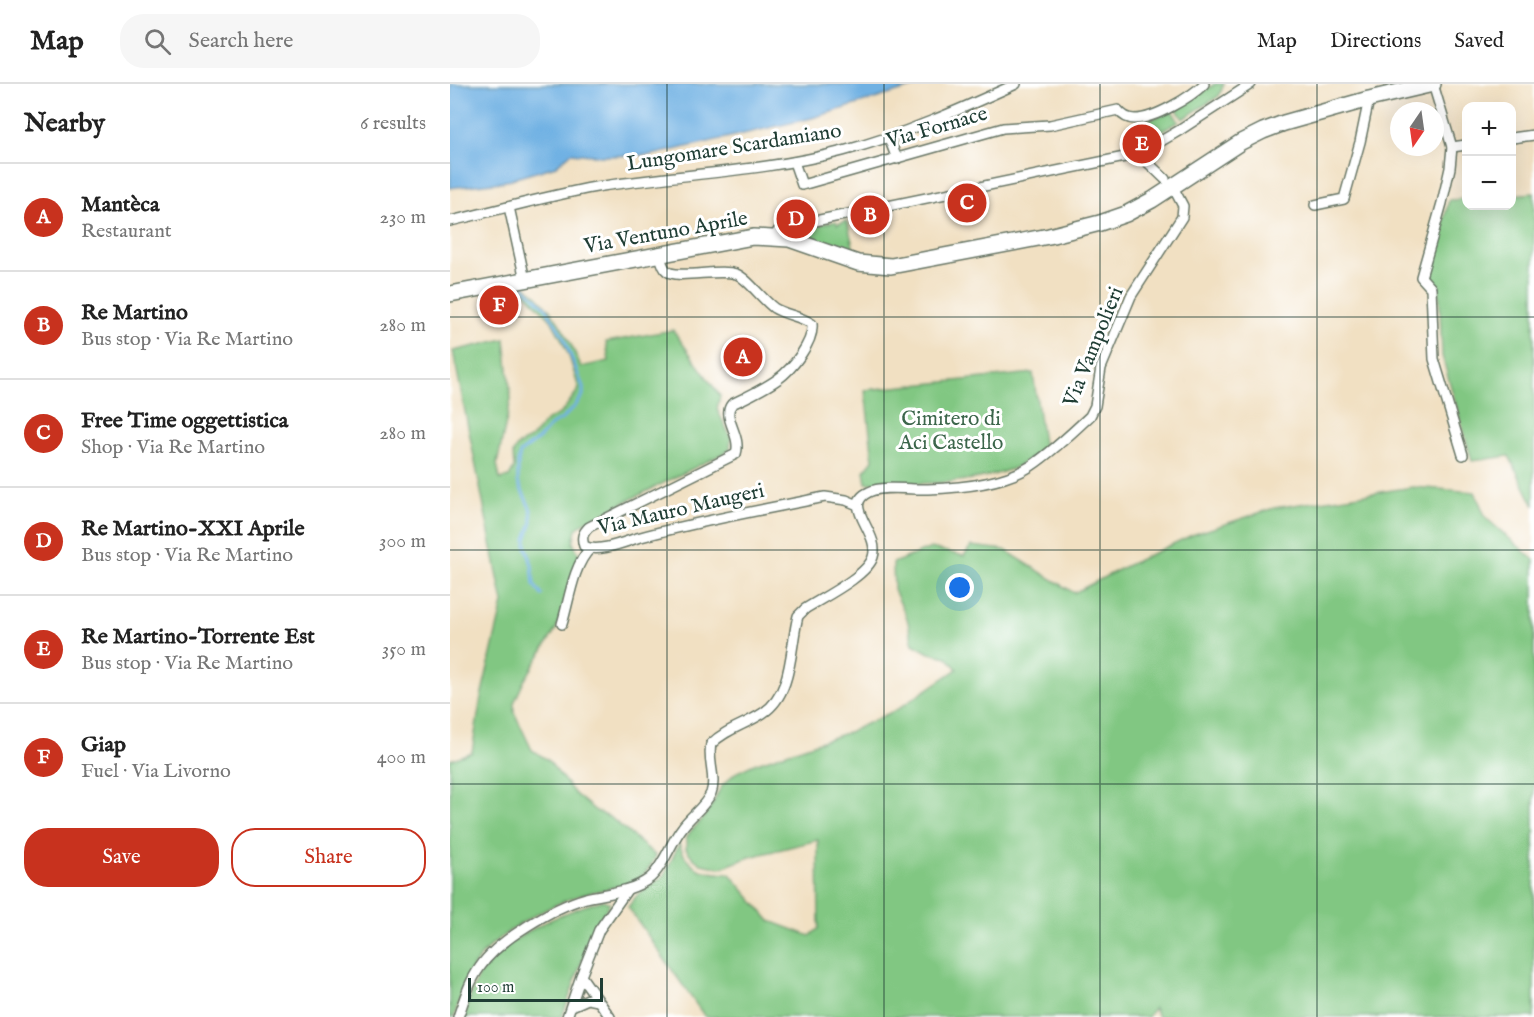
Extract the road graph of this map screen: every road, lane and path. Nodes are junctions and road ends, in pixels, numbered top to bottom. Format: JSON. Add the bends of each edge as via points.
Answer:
{"nodes":[{"id":1,"x":1016,"y":84,"type":"edge"},
{"id":2,"x":1204,"y":84,"type":"edge"},
{"id":3,"x":1251,"y":84,"type":"edge"},
{"id":4,"x":1433,"y":84,"type":"edge"},
{"id":5,"x":1369,"y":99,"type":"junction"},
{"id":6,"x":1534,"y":135,"type":"edge"},
{"id":7,"x":1516,"y":137,"type":"edge"},
{"id":8,"x":889,"y":138,"type":"junction"},
{"id":9,"x":1462,"y":146,"type":"edge"},
{"id":10,"x":1452,"y":147,"type":"junction"},
{"id":11,"x":1139,"y":154,"type":"junction"},
{"id":12,"x":897,"y":159,"type":"junction"},
{"id":13,"x":794,"y":162,"type":"junction"},
{"id":14,"x":1169,"y":183,"type":"junction"},
{"id":15,"x":1315,"y":205,"type":"dead end"},
{"id":16,"x":509,"y":207,"type":"junction"},
{"id":17,"x":450,"y":221,"type":"edge"},
{"id":18,"x":775,"y":237,"type":"junction"},
{"id":19,"x":660,"y":254,"type":"junction"},
{"id":20,"x":520,"y":281,"type":"junction"},
{"id":21,"x":450,"y":294,"type":"edge"},
{"id":22,"x":1463,"y":455,"type":"dead end"},
{"id":23,"x":858,"y":505,"type":"junction"},
{"id":24,"x":590,"y":549,"type":"junction"},
{"id":25,"x":562,"y":624,"type":"dead end"},
{"id":26,"x":627,"y":890,"type":"junction"},
{"id":27,"x":581,"y":976,"type":"junction"},
{"id":28,"x":598,"y":1001,"type":"junction"},
{"id":29,"x":572,"y":1006,"type":"junction"},
{"id":30,"x":459,"y":1017,"type":"edge"},
{"id":31,"x":567,"y":1017,"type":"edge"},
{"id":32,"x":610,"y":1017,"type":"edge"}],
"edges":[{"from":1,"to":8,"type":"street","name":"Lungomare Scardamiano"},
{"from":2,"to":12,"type":"street","name":"Via Fornace","via":[[1173,106],[1135,119],[1118,111],[1050,126],[1003,128]]},
{"from":3,"to":11,"type":"street"},
{"from":4,"to":5,"type":"main road","name":"Via Ventuno Aprile"},
{"from":4,"to":10,"type":"street"},
{"from":5,"to":14,"type":"main road","name":"Via Ventuno Aprile","via":[[1263,131]]},
{"from":5,"to":15,"type":"street","via":[[1344,200]]},
{"from":6,"to":7,"type":"street"},
{"from":8,"to":12,"type":"street"},
{"from":8,"to":13,"type":"street","name":"Lungomare Scardamiano"},
{"from":9,"to":10,"type":"street"},
{"from":10,"to":22,"type":"street","via":[[1442,203],[1421,277],[1431,288],[1434,359]]},
{"from":11,"to":14,"type":"street"},
{"from":11,"to":18,"type":"street","via":[[786,227]]},
{"from":12,"to":13,"type":"street","name":"Via Fornace","via":[[802,185]]},
{"from":13,"to":16,"type":"street","name":"Lungomare Scardamiano","via":[[595,188]]},
{"from":14,"to":18,"type":"main road","name":"Via Ventuno Aprile","via":[[1126,214],[1100,224],[904,265],[858,263],[805,243]]},
{"from":14,"to":23,"type":"street","name":"Via Vampolieri","via":[[1183,206],[1182,217],[1131,296],[1101,368],[1090,416],[1030,467],[1006,477],[967,486],[879,489],[868,492]]},
{"from":16,"to":17,"type":"street","name":"Lungomare Scardamiano"},
{"from":16,"to":20,"type":"street"},
{"from":18,"to":19,"type":"main road","name":"Via Ventuno Aprile","via":[[736,239]]},
{"from":19,"to":20,"type":"main road","name":"Via Ventuno Aprile"},
{"from":19,"to":24,"type":"street","name":"Via Mauro Maugeri","via":[[664,267],[672,273],[721,272],[740,276],[773,308],[812,324],[813,332],[780,378],[728,408],[738,446],[736,454],[589,527],[582,540]]},
{"from":20,"to":21,"type":"main road","name":"Via Ventuno Aprile"},
{"from":23,"to":24,"type":"street","name":"Via Mauro Maugeri","via":[[825,497],[680,526]]},
{"from":23,"to":26,"type":"street","via":[[874,541],[868,567],[798,616],[786,679],[775,701],[766,711],[711,744],[714,782],[707,800],[682,828],[651,877]]},
{"from":24,"to":25,"type":"street","via":[[578,567]]},
{"from":26,"to":27,"type":"street","via":[[599,930]]},
{"from":26,"to":30,"type":"street","via":[[567,906],[496,948],[474,976]]},
{"from":27,"to":28,"type":"street"},
{"from":27,"to":29,"type":"street"},
{"from":28,"to":29,"type":"street","via":[[588,999]]},
{"from":28,"to":32,"type":"street"},
{"from":29,"to":31,"type":"street"}]}
